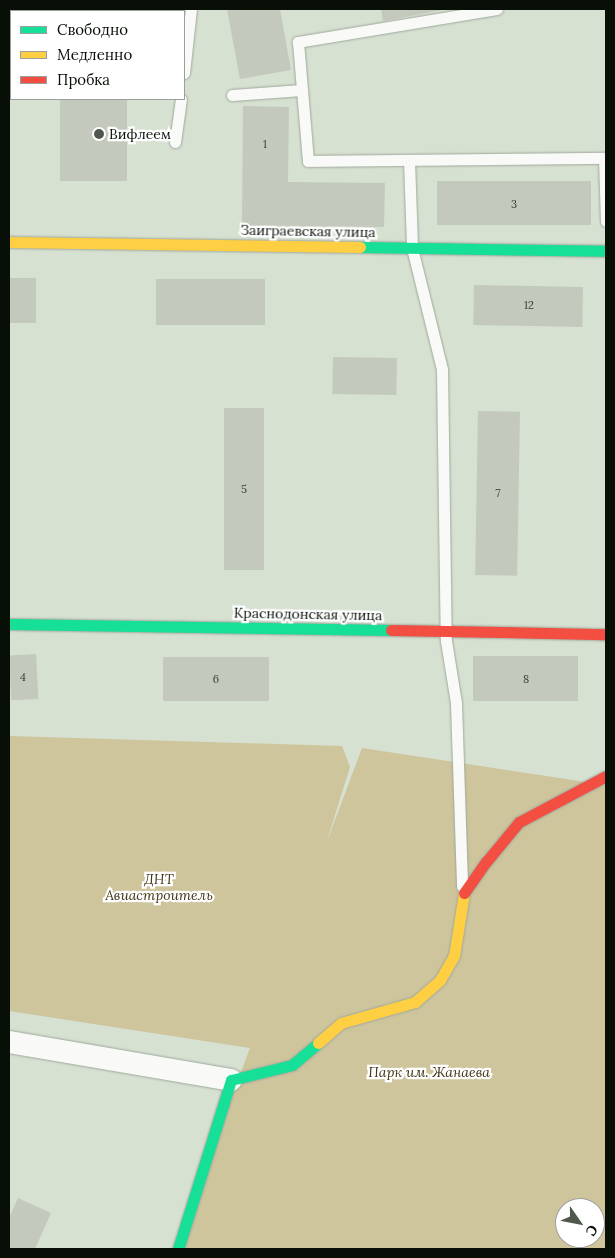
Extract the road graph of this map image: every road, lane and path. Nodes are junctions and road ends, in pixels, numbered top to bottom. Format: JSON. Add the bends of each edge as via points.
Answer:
{"nodes":[{"id":1,"x":191,"y":9,"type":"edge"},
{"id":2,"x":497,"y":9,"type":"edge"},
{"id":3,"x":185,"y":64,"type":"edge"},
{"id":4,"x":302,"y":90,"type":"junction"},
{"id":5,"x":232,"y":95,"type":"dead end"},
{"id":6,"x":181,"y":100,"type":"edge"},
{"id":7,"x":176,"y":142,"type":"dead end"},
{"id":8,"x":605,"y":158,"type":"edge"},
{"id":9,"x":409,"y":160,"type":"junction"},
{"id":10,"x":606,"y":221,"type":"edge"},
{"id":11,"x":9,"y":242,"type":"edge"},
{"id":12,"x":412,"y":248,"type":"junction"},
{"id":13,"x":606,"y":251,"type":"edge"},
{"id":14,"x":9,"y":624,"type":"edge"},
{"id":15,"x":447,"y":631,"type":"junction"},
{"id":16,"x":606,"y":634,"type":"edge"},
{"id":17,"x":606,"y":776,"type":"edge"},
{"id":18,"x":463,"y":895,"type":"junction"},
{"id":19,"x":9,"y":1042,"type":"edge"},
{"id":20,"x":231,"y":1080,"type":"junction"},
{"id":21,"x":178,"y":1249,"type":"edge"}],
"edges":[{"from":1,"to":3,"type":"lane"},
{"from":2,"to":4,"type":"lane","via":[[298,42]]},
{"from":4,"to":5,"type":"lane"},
{"from":4,"to":9,"type":"lane","via":[[308,161]]},
{"from":6,"to":7,"type":"lane"},
{"from":8,"to":9,"type":"lane"},
{"from":8,"to":10,"type":"lane"},
{"from":9,"to":12,"type":"lane"},
{"from":11,"to":12,"type":"street","name":"Заиграевская улица"},
{"from":12,"to":13,"type":"street","name":"Заиграевская улица"},
{"from":12,"to":15,"type":"lane","via":[[442,369]]},
{"from":14,"to":15,"type":"street","name":"Краснодонская улица"},
{"from":15,"to":16,"type":"street","name":"Краснодонская улица"},
{"from":15,"to":18,"type":"lane","via":[[456,703]]},
{"from":17,"to":18,"type":"street","via":[[519,822]]},
{"from":18,"to":20,"type":"street","via":[[454,956],[440,980],[415,1002],[341,1023],[292,1065]]},
{"from":19,"to":20,"type":"street"},
{"from":20,"to":21,"type":"street"}]}
